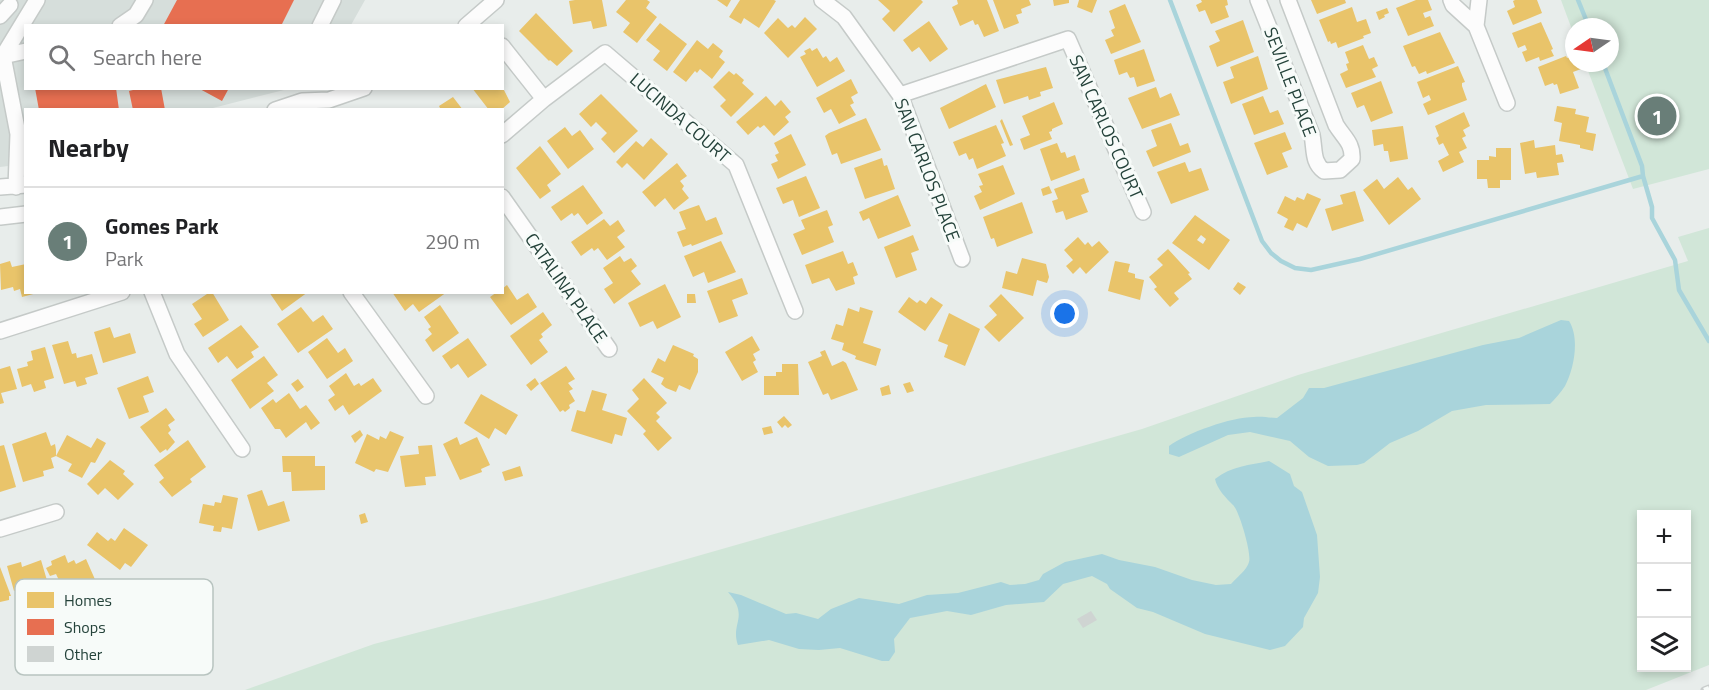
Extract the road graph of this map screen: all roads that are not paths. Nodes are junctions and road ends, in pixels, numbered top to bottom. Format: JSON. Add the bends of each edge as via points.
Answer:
{"nodes":[{"id":1,"x":37,"y":0,"type":"edge"},
{"id":2,"x":145,"y":0,"type":"edge"},
{"id":3,"x":333,"y":0,"type":"edge"},
{"id":4,"x":496,"y":0,"type":"edge"},
{"id":5,"x":822,"y":0,"type":"edge"},
{"id":6,"x":1258,"y":0,"type":"edge"},
{"id":7,"x":1288,"y":0,"type":"edge"},
{"id":8,"x":1451,"y":0,"type":"edge"},
{"id":9,"x":1479,"y":0,"type":"edge"},
{"id":10,"x":482,"y":20,"type":"edge"},
{"id":11,"x":123,"y":24,"type":"edge"},
{"id":12,"x":321,"y":24,"type":"edge"},
{"id":13,"x":1476,"y":26,"type":"junction"},
{"id":14,"x":504,"y":49,"type":"edge"},
{"id":15,"x":24,"y":51,"type":"edge"},
{"id":16,"x":2,"y":56,"type":"edge"},
{"id":17,"x":357,"y":90,"type":"edge"},
{"id":18,"x":900,"y":95,"type":"junction"},
{"id":19,"x":325,"y":99,"type":"edge"},
{"id":20,"x":544,"y":99,"type":"junction"},
{"id":21,"x":1507,"y":103,"type":"dead end"},
{"id":22,"x":281,"y":108,"type":"edge"},
{"id":23,"x":504,"y":133,"type":"edge"},
{"id":24,"x":21,"y":186,"type":"edge"},
{"id":25,"x":0,"y":187,"type":"edge"},
{"id":26,"x":504,"y":200,"type":"edge"},
{"id":27,"x":1143,"y":212,"type":"dead end"},
{"id":28,"x":24,"y":214,"type":"edge"},
{"id":29,"x":0,"y":217,"type":"edge"},
{"id":30,"x":962,"y":259,"type":"dead end"},
{"id":31,"x":116,"y":294,"type":"edge"},
{"id":32,"x":153,"y":294,"type":"edge"},
{"id":33,"x":352,"y":294,"type":"edge"},
{"id":34,"x":795,"y":311,"type":"dead end"},
{"id":35,"x":0,"y":331,"type":"edge"},
{"id":36,"x":609,"y":349,"type":"dead end"},
{"id":37,"x":426,"y":396,"type":"dead end"},
{"id":38,"x":242,"y":449,"type":"dead end"},
{"id":39,"x":56,"y":512,"type":"dead end"},
{"id":40,"x":0,"y":529,"type":"edge"}],
"edges":[{"from":1,"to":16,"type":"street"},
{"from":2,"to":11,"type":"street","via":[[136,15]]},
{"from":3,"to":12,"type":"street"},
{"from":4,"to":10,"type":"street"},
{"from":5,"to":18,"type":"street","name":"SAN CARLOS PLACE","via":[[844,17]]},
{"from":6,"to":7,"type":"street","name":"SEVILLE PLACE","via":[[1312,135],[1317,166],[1324,171],[1340,170],[1352,159],[1353,151],[1336,125]]},
{"from":8,"to":13,"type":"street"},
{"from":9,"to":13,"type":"street"},
{"from":13,"to":21,"type":"street"},
{"from":14,"to":20,"type":"street"},
{"from":15,"to":16,"type":"street"},
{"from":16,"to":24,"type":"street","via":[[18,143]]},
{"from":17,"to":19,"type":"street"},
{"from":18,"to":27,"type":"street","name":"SAN CARLOS COURT","via":[[1068,39]]},
{"from":18,"to":30,"type":"street","name":"SAN CARLOS PLACE"},
{"from":19,"to":22,"type":"street"},
{"from":20,"to":23,"type":"street","name":"LUCINDA COURT"},
{"from":20,"to":34,"type":"street","name":"LUCINDA COURT","via":[[605,53],[736,165]]},
{"from":24,"to":25,"type":"street"},
{"from":26,"to":36,"type":"street","name":"CATALINA PLACE"},
{"from":28,"to":29,"type":"street"},
{"from":31,"to":35,"type":"street"},
{"from":32,"to":38,"type":"street","via":[[177,354]]},
{"from":33,"to":37,"type":"street"},
{"from":39,"to":40,"type":"street"}]}
